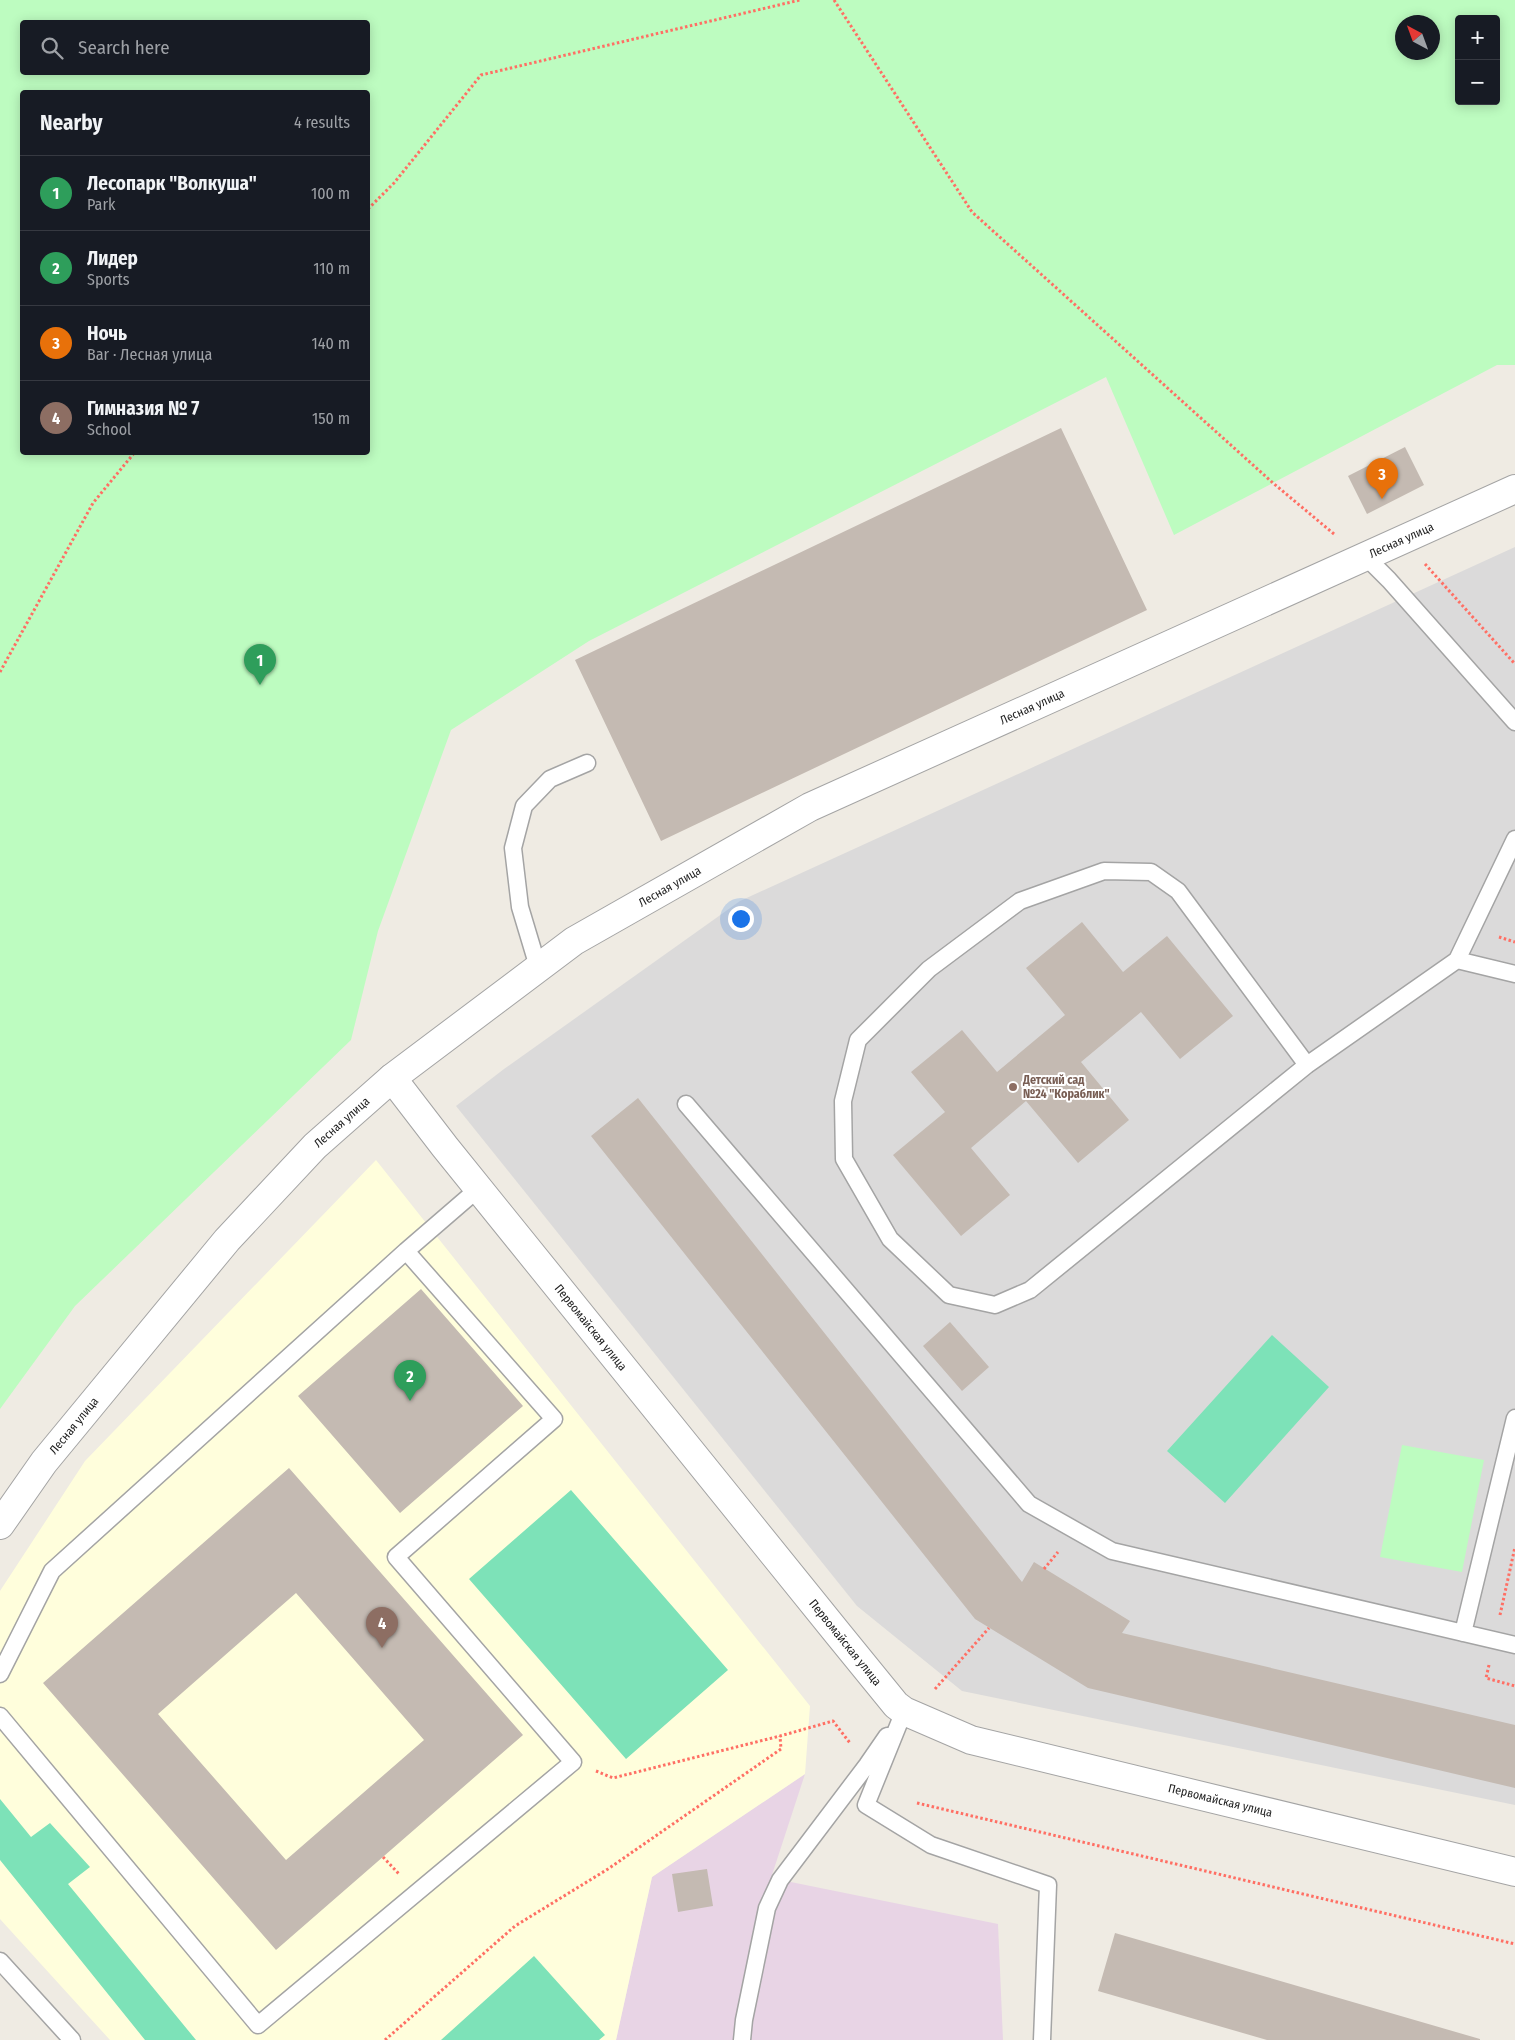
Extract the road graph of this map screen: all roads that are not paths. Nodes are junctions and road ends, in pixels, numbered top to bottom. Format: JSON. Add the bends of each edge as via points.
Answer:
{"nodes":[{"id":1,"x":1515,"y":489,"type":"edge"},
{"id":2,"x":1364,"y":556,"type":"junction"},
{"id":3,"x":1515,"y":722,"type":"edge"},
{"id":4,"x":587,"y":763,"type":"dead end"},
{"id":5,"x":1515,"y":839,"type":"edge"},
{"id":6,"x":1457,"y":960,"type":"junction"},
{"id":7,"x":538,"y":968,"type":"junction"},
{"id":8,"x":1515,"y":974,"type":"edge"},
{"id":9,"x":1307,"y":1065,"type":"junction"},
{"id":10,"x":392,"y":1078,"type":"junction"},
{"id":11,"x":686,"y":1104,"type":"dead end"},
{"id":12,"x":479,"y":1188,"type":"junction"},
{"id":13,"x":406,"y":1251,"type":"junction"},
{"id":14,"x":1515,"y":1418,"type":"edge"},
{"id":15,"x":0,"y":1525,"type":"edge"},
{"id":16,"x":1463,"y":1633,"type":"junction"},
{"id":17,"x":1515,"y":1645,"type":"edge"},
{"id":18,"x":0,"y":1674,"type":"edge"},
{"id":19,"x":904,"y":1711,"type":"junction"},
{"id":20,"x":0,"y":1716,"type":"edge"},
{"id":21,"x":1515,"y":1872,"type":"edge"},
{"id":22,"x":0,"y":1960,"type":"edge"},
{"id":23,"x":72,"y":2040,"type":"edge"},
{"id":24,"x":742,"y":2040,"type":"edge"},
{"id":25,"x":1042,"y":2040,"type":"edge"}],
"edges":[{"from":1,"to":2,"type":"street","name":"Лесная улица"},
{"from":2,"to":3,"type":"lane"},
{"from":2,"to":7,"type":"street","name":"Лесная улица","via":[[810,807],[574,941]]},
{"from":4,"to":7,"type":"lane","via":[[550,779],[524,806],[513,848],[520,907]]},
{"from":5,"to":6,"type":"lane"},
{"from":6,"to":8,"type":"lane"},
{"from":6,"to":9,"type":"lane"},
{"from":7,"to":10,"type":"street","name":"Лесная улица"},
{"from":9,"to":9,"type":"lane","via":[[1030,1290],[995,1305],[949,1295],[890,1239],[844,1159],[843,1101],[858,1040],[929,969],[1020,901],[1104,871],[1151,872],[1178,891]]},
{"from":10,"to":12,"type":"street","name":"Первомайская улица"},
{"from":10,"to":15,"type":"street","name":"Лесная улица","via":[[315,1146],[227,1240],[44,1462]]},
{"from":11,"to":16,"type":"lane","via":[[1029,1504],[1112,1551]]},
{"from":12,"to":13,"type":"lane"},
{"from":12,"to":19,"type":"street","name":"Первомайская улица","via":[[839,1635]]},
{"from":13,"to":18,"type":"lane","via":[[52,1571]]},
{"from":13,"to":20,"type":"lane","via":[[554,1419],[396,1557],[572,1762],[258,2025]]},
{"from":14,"to":16,"type":"lane"},
{"from":16,"to":17,"type":"lane"},
{"from":19,"to":21,"type":"street","name":"Первомайская улица","via":[[971,1740]]},
{"from":19,"to":24,"type":"lane","via":[[780,1880],[767,1908]]},
{"from":19,"to":25,"type":"lane","via":[[866,1805],[931,1845],[1048,1885]]},
{"from":22,"to":23,"type":"lane"}]}
